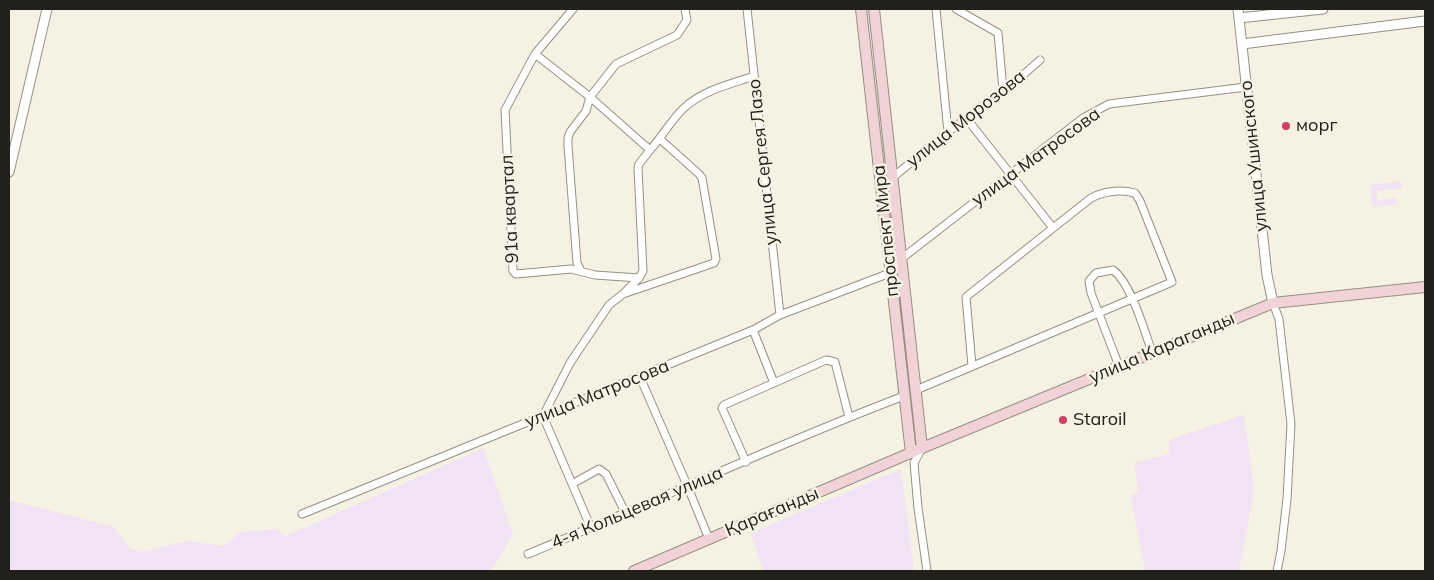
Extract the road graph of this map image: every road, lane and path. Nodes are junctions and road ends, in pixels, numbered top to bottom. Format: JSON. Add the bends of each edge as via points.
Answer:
{"nodes":[{"id":1,"x":46,"y":9,"type":"edge"},
{"id":2,"x":573,"y":9,"type":"edge"},
{"id":3,"x":686,"y":9,"type":"edge"},
{"id":4,"x":747,"y":9,"type":"edge"},
{"id":5,"x":861,"y":9,"type":"edge"},
{"id":6,"x":874,"y":9,"type":"edge"},
{"id":7,"x":936,"y":9,"type":"edge"},
{"id":8,"x":956,"y":9,"type":"edge"},
{"id":9,"x":1323,"y":9,"type":"edge"},
{"id":10,"x":1239,"y":13,"type":"edge"},
{"id":11,"x":1425,"y":21,"type":"edge"},
{"id":12,"x":1242,"y":44,"type":"junction"},
{"id":13,"x":535,"y":54,"type":"junction"},
{"id":14,"x":1040,"y":60,"type":"dead end"},
{"id":15,"x":754,"y":76,"type":"junction"},
{"id":16,"x":1246,"y":87,"type":"junction"},
{"id":17,"x":1003,"y":90,"type":"junction"},
{"id":18,"x":590,"y":98,"type":"junction"},
{"id":19,"x":967,"y":119,"type":"junction"},
{"id":20,"x":948,"y":132,"type":"junction"},
{"id":21,"x":660,"y":139,"type":"junction"},
{"id":22,"x":650,"y":150,"type":"junction"},
{"id":23,"x":9,"y":172,"type":"edge"},
{"id":24,"x":1010,"y":174,"type":"junction"},
{"id":25,"x":892,"y":178,"type":"junction"},
{"id":26,"x":1052,"y":228,"type":"junction"},
{"id":27,"x":901,"y":259,"type":"junction"},
{"id":28,"x":581,"y":271,"type":"junction"},
{"id":29,"x":890,"y":273,"type":"junction"},
{"id":30,"x":640,"y":278,"type":"junction"},
{"id":31,"x":1425,"y":287,"type":"edge"},
{"id":32,"x":623,"y":294,"type":"junction"},
{"id":33,"x":1132,"y":299,"type":"junction"},
{"id":34,"x":1272,"y":303,"type":"junction"},
{"id":35,"x":1099,"y":312,"type":"junction"},
{"id":36,"x":780,"y":315,"type":"junction"},
{"id":37,"x":753,"y":330,"type":"junction"},
{"id":38,"x":1152,"y":352,"type":"junction"},
{"id":39,"x":972,"y":366,"type":"junction"},
{"id":40,"x":1119,"y":366,"type":"junction"},
{"id":41,"x":640,"y":377,"type":"junction"},
{"id":42,"x":774,"y":383,"type":"junction"},
{"id":43,"x":916,"y":390,"type":"junction"},
{"id":44,"x":904,"y":396,"type":"junction"},
{"id":45,"x":542,"y":416,"type":"junction"},
{"id":46,"x":849,"y":417,"type":"junction"},
{"id":47,"x":922,"y":448,"type":"junction"},
{"id":48,"x":913,"y":458,"type":"junction"},
{"id":49,"x":746,"y":462,"type":"junction"},
{"id":50,"x":572,"y":484,"type":"junction"},
{"id":51,"x":688,"y":485,"type":"junction"},
{"id":52,"x":302,"y":514,"type":"dead end"},
{"id":53,"x":626,"y":514,"type":"junction"},
{"id":54,"x":591,"y":528,"type":"junction"},
{"id":55,"x":709,"y":539,"type":"junction"},
{"id":56,"x":528,"y":554,"type":"dead end"},
{"id":57,"x":634,"y":571,"type":"edge"},
{"id":58,"x":927,"y":571,"type":"edge"},
{"id":59,"x":1277,"y":571,"type":"edge"}],
"edges":[{"from":1,"to":23,"type":"street"},
{"from":2,"to":13,"type":"street"},
{"from":3,"to":18,"type":"street","via":[[687,20],[677,35],[616,64]]},
{"from":4,"to":15,"type":"street","name":"улица Сергея Лазо"},
{"from":5,"to":29,"type":"main road","name":"проспект Мира"},
{"from":6,"to":25,"type":"main road","name":"проспект Мира"},
{"from":7,"to":20,"type":"street"},
{"from":8,"to":17,"type":"street","via":[[998,33]]},
{"from":9,"to":10,"type":"street"},
{"from":10,"to":12,"type":"street","name":"улица Ушинского"},
{"from":11,"to":12,"type":"street"},
{"from":12,"to":16,"type":"street","name":"улица Ушинского"},
{"from":13,"to":18,"type":"street"},
{"from":13,"to":28,"type":"street","name":"91а квартал","via":[[505,110],[513,271],[516,274],[559,269]]},
{"from":14,"to":17,"type":"street","name":"улица Морозова"},
{"from":15,"to":21,"type":"street","via":[[695,99]]},
{"from":15,"to":36,"type":"street","name":"улица Сергея Лазо"},
{"from":16,"to":24,"type":"street","name":"улица Матросова","via":[[1109,104],[1083,118]]},
{"from":16,"to":34,"type":"street","name":"улица Ушинского","via":[[1266,275]]},
{"from":17,"to":19,"type":"street","name":"улица Морозова"},
{"from":18,"to":22,"type":"street"},
{"from":18,"to":28,"type":"street","via":[[568,138],[577,262]]},
{"from":19,"to":20,"type":"street","name":"улица Морозова"},
{"from":19,"to":24,"type":"street"},
{"from":20,"to":25,"type":"street","name":"улица Морозова"},
{"from":21,"to":22,"type":"street"},
{"from":21,"to":32,"type":"street","via":[[702,178],[716,259]]},
{"from":22,"to":30,"type":"street","via":[[638,168],[643,270]]},
{"from":24,"to":26,"type":"street"},
{"from":24,"to":27,"type":"street","name":"улица Матросова"},
{"from":25,"to":27,"type":"main road","name":"проспект Мира"},
{"from":26,"to":33,"type":"street","via":[[1102,192],[1124,190],[1135,193],[1172,282]]},
{"from":26,"to":39,"type":"street","via":[[966,297]]},
{"from":27,"to":29,"type":"street","name":"улица Матросова"},
{"from":27,"to":43,"type":"main road","name":"проспект Мира"},
{"from":28,"to":30,"type":"street"},
{"from":29,"to":36,"type":"street","name":"улица Матросова"},
{"from":29,"to":44,"type":"main road","name":"проспект Мира"},
{"from":30,"to":32,"type":"street"},
{"from":31,"to":34,"type":"main road","name":"улица Караганды"},
{"from":32,"to":45,"type":"street","via":[[609,305],[591,330]]},
{"from":33,"to":35,"type":"street"},
{"from":33,"to":35,"type":"street","via":[[1120,275],[1113,270],[1096,273],[1090,280],[1091,293]]},
{"from":33,"to":38,"type":"street"},
{"from":34,"to":38,"type":"main road","name":"улица Караганды"},
{"from":34,"to":59,"type":"street","via":[[1279,319],[1291,424],[1287,499]]},
{"from":35,"to":39,"type":"street"},
{"from":35,"to":40,"type":"street"},
{"from":36,"to":37,"type":"street","name":"улица Матросова"},
{"from":37,"to":41,"type":"street","name":"улица Матросова"},
{"from":37,"to":42,"type":"street"},
{"from":38,"to":40,"type":"main road","name":"улица Караганды"},
{"from":39,"to":43,"type":"street"},
{"from":40,"to":47,"type":"main road","name":"улица Караганды"},
{"from":41,"to":45,"type":"street","name":"улица Матросова"},
{"from":41,"to":51,"type":"street"},
{"from":42,"to":46,"type":"street","name":"4-я Кольцевая улица","via":[[826,360],[835,362]]},
{"from":42,"to":49,"type":"street","name":"4-я Кольцевая улица","via":[[722,408]]},
{"from":43,"to":47,"type":"main road","name":"проспект Мира"},
{"from":44,"to":46,"type":"street","name":"4-я Кольцевая улица"},
{"from":44,"to":48,"type":"main road","name":"проспект Мира"},
{"from":45,"to":50,"type":"street"},
{"from":45,"to":52,"type":"street","name":"улица Матросова"},
{"from":46,"to":49,"type":"street","name":"4-я Кольцевая улица"},
{"from":47,"to":48,"type":"main road","name":"улица Караганды"},
{"from":48,"to":55,"type":"main road","name":"Қарағанды"},
{"from":48,"to":58,"type":"street"},
{"from":49,"to":51,"type":"street","name":"4-я Кольцевая улица"},
{"from":50,"to":53,"type":"street","via":[[599,469],[603,471]]},
{"from":50,"to":54,"type":"street"},
{"from":51,"to":53,"type":"street","name":"4-я Кольцевая улица"},
{"from":51,"to":55,"type":"street"},
{"from":53,"to":54,"type":"street","name":"4-я Кольцевая улица"},
{"from":54,"to":56,"type":"street","name":"4-я Кольцевая улица"},
{"from":55,"to":57,"type":"main road","name":"Қарағанды"}]}
